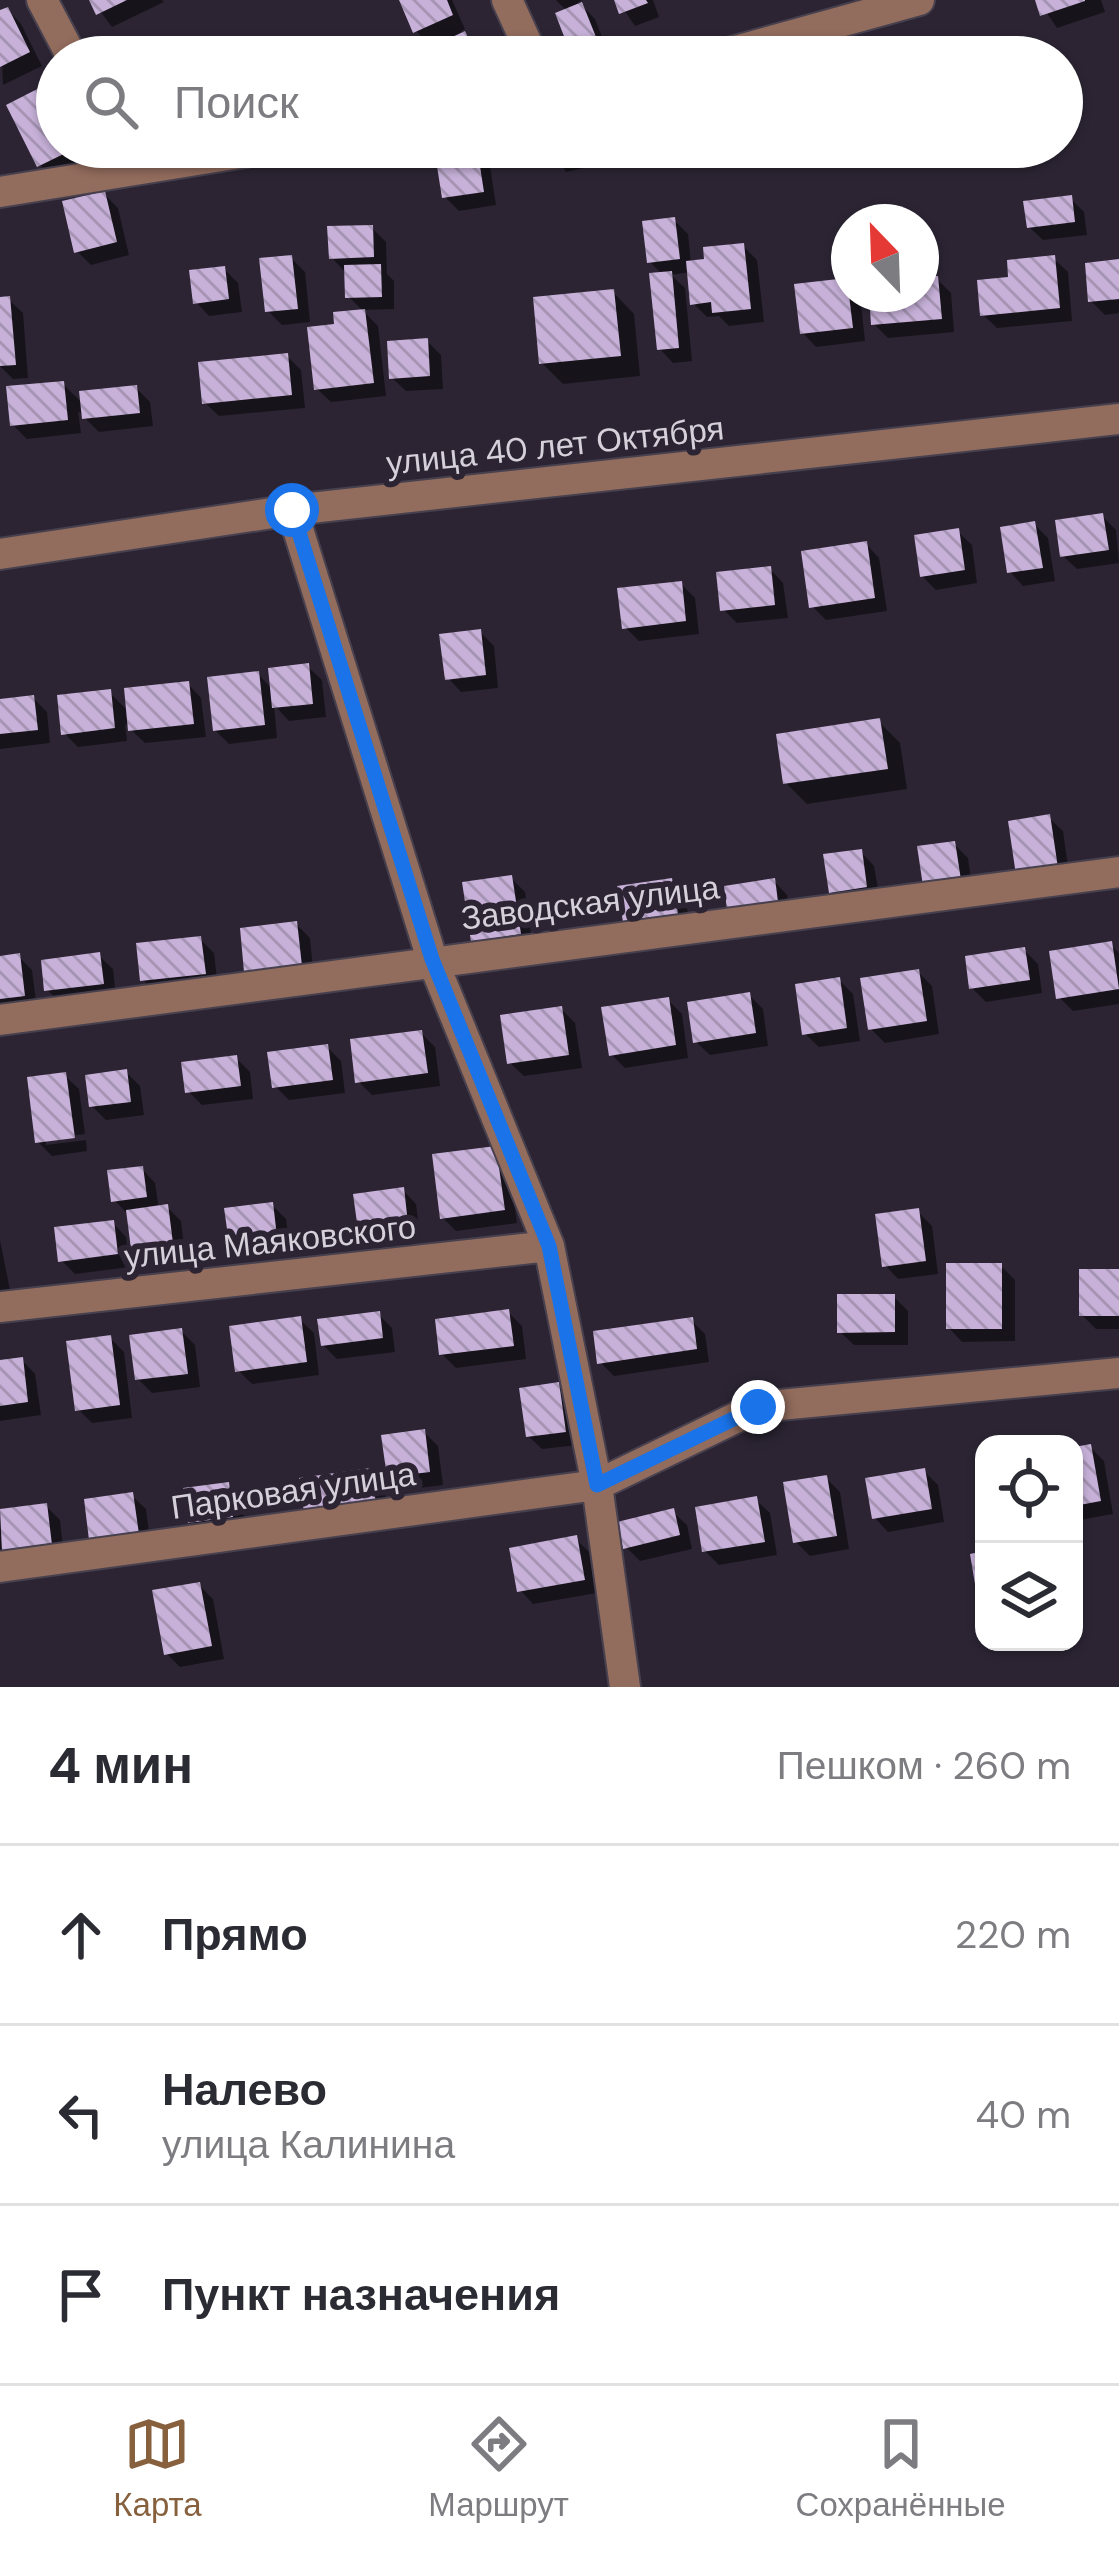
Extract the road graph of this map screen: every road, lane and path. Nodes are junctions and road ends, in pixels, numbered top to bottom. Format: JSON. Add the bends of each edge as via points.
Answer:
{"nodes":[{"id":1,"x":43,"y":0,"type":"edge"},
{"id":2,"x":507,"y":0,"type":"edge"},
{"id":3,"x":919,"y":0,"type":"edge"},
{"id":4,"x":61,"y":36,"type":"edge"},
{"id":5,"x":523,"y":36,"type":"edge"},
{"id":6,"x":790,"y":36,"type":"edge"},
{"id":7,"x":92,"y":168,"type":"edge"},
{"id":8,"x":0,"y":192,"type":"edge"},
{"id":9,"x":1119,"y":419,"type":"edge"},
{"id":10,"x":292,"y":510,"type":"junction"},
{"id":11,"x":0,"y":554,"type":"edge"},
{"id":12,"x":1119,"y":872,"type":"edge"},
{"id":13,"x":432,"y":959,"type":"junction"},
{"id":14,"x":0,"y":1020,"type":"edge"},
{"id":15,"x":549,"y":1246,"type":"junction"},
{"id":16,"x":0,"y":1307,"type":"edge"},
{"id":17,"x":1119,"y":1372,"type":"edge"},
{"id":18,"x":597,"y":1485,"type":"junction"},
{"id":19,"x":0,"y":1567,"type":"edge"},
{"id":20,"x":625,"y":1687,"type":"edge"}],
"edges":[{"from":1,"to":4,"type":"street"},
{"from":2,"to":5,"type":"street"},
{"from":3,"to":6,"type":"street"},
{"from":7,"to":8,"type":"street"},
{"from":9,"to":10,"type":"street","name":"улица 40 лет Октября"},
{"from":10,"to":11,"type":"street","name":"улица 40 лет Октября"},
{"from":10,"to":13,"type":"street"},
{"from":12,"to":13,"type":"street","name":"Заводская улица"},
{"from":13,"to":14,"type":"street","name":"Заводская улица"},
{"from":13,"to":15,"type":"street"},
{"from":15,"to":16,"type":"street","name":"улица Маяковского"},
{"from":15,"to":18,"type":"street"},
{"from":17,"to":18,"type":"street","name":"Парковая улица","via":[[758,1407]]},
{"from":18,"to":19,"type":"street","name":"Парковая улица"},
{"from":18,"to":20,"type":"street"}]}
